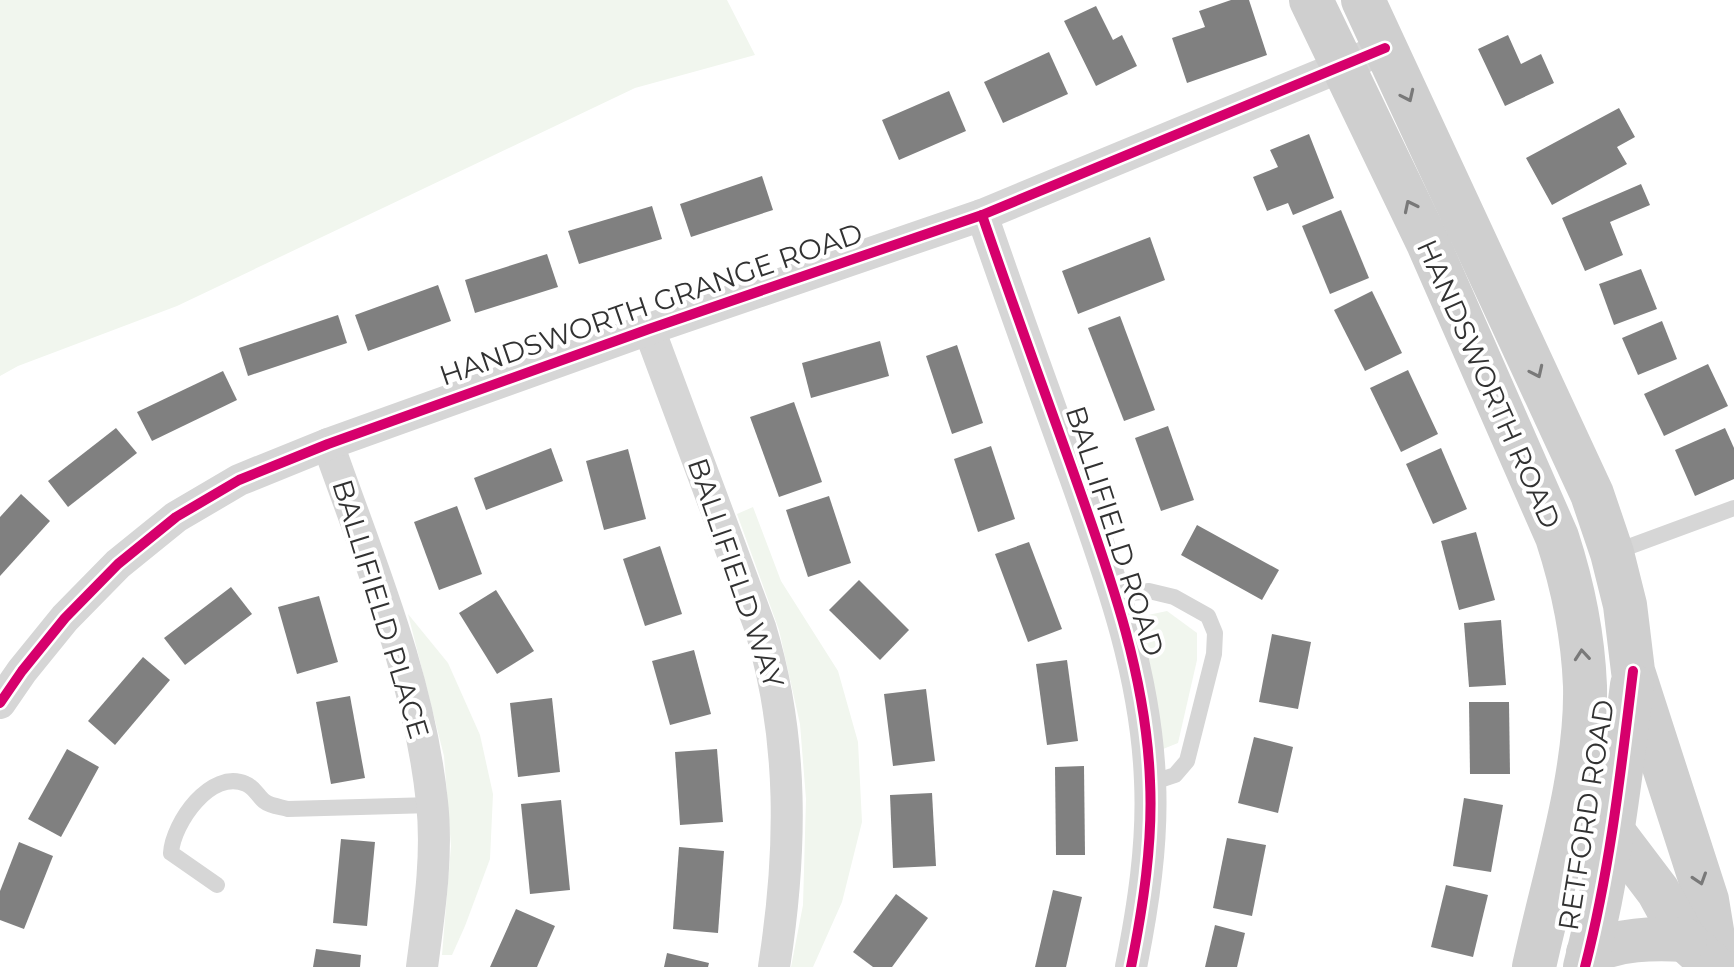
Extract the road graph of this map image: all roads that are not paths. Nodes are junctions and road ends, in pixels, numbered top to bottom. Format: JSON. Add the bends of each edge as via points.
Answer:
{"nodes":[{"id":1,"x":1311,"y":0,"type":"edge"},
{"id":2,"x":1363,"y":0,"type":"edge"},
{"id":3,"x":1385,"y":48,"type":"junction"},
{"id":4,"x":1342,"y":67,"type":"junction"},
{"id":5,"x":982,"y":215,"type":"junction"},
{"id":6,"x":649,"y":329,"type":"junction"},
{"id":7,"x":328,"y":444,"type":"junction"},
{"id":8,"x":1734,"y":508,"type":"edge"},
{"id":9,"x":1612,"y":553,"type":"junction"},
{"id":10,"x":1117,"y":595,"type":"junction"},
{"id":11,"x":1633,"y":671,"type":"junction"},
{"id":12,"x":0,"y":703,"type":"edge"},
{"id":13,"x":1151,"y":783,"type":"junction"},
{"id":14,"x":1575,"y":789,"type":"junction"},
{"id":15,"x":432,"y":805,"type":"junction"},
{"id":16,"x":1616,"y":812,"type":"junction"},
{"id":17,"x":1682,"y":825,"type":"junction"},
{"id":18,"x":217,"y":885,"type":"dead end"},
{"id":19,"x":1706,"y":958,"type":"edge"},
{"id":20,"x":1586,"y":960,"type":"edge"},
{"id":21,"x":422,"y":967,"type":"edge"},
{"id":22,"x":774,"y":967,"type":"edge"},
{"id":23,"x":1131,"y":967,"type":"edge"},
{"id":24,"x":1534,"y":967,"type":"edge"}],
"edges":[{"from":1,"to":4,"type":"main road","name":"HANDSWORTH ROAD"},
{"from":2,"to":3,"type":"main road","name":"HANDSWORTH ROAD"},
{"from":3,"to":4,"type":"street","name":"HANDSWORTH GRANGE ROAD"},
{"from":3,"to":9,"type":"main road","name":"HANDSWORTH ROAD","one_way":true,"via":[[1557,415]]},
{"from":4,"to":5,"type":"street","name":"HANDSWORTH GRANGE ROAD"},
{"from":14,"to":4,"type":"main road","name":"HANDSWORTH ROAD","one_way":true,"via":[[1585,688],[1578,614],[1557,537],[1428,243]]},
{"from":5,"to":6,"type":"street","name":"HANDSWORTH GRANGE ROAD"},
{"from":5,"to":10,"type":"street","name":"BALLIFIELD ROAD"},
{"from":6,"to":7,"type":"street","name":"HANDSWORTH GRANGE ROAD"},
{"from":6,"to":22,"type":"street","name":"BALLIFIELD WAY","via":[[772,668],[786,747],[787,796]]},
{"from":7,"to":12,"type":"street","name":"HANDSWORTH GRANGE ROAD","via":[[239,480],[176,517],[118,564],[65,618]]},
{"from":7,"to":15,"type":"street","name":"BALLIFIELD PLACE","via":[[412,691]]},
{"from":8,"to":9,"type":"lane"},
{"from":9,"to":11,"type":"main road","name":"HANDSWORTH ROAD"},
{"from":10,"to":13,"type":"street","name":"BALLIFIELD ROAD","via":[[1138,678]]},
{"from":10,"to":13,"type":"lane","via":[[1149,591],[1174,597],[1208,616],[1215,633],[1187,761],[1175,775]]},
{"from":11,"to":16,"type":"main road","name":"RETFORD ROAD"},
{"from":11,"to":17,"type":"main road"},
{"from":13,"to":23,"type":"street","name":"BALLIFIELD ROAD","via":[[1147,859]]},
{"from":14,"to":16,"type":"main road"},
{"from":14,"to":24,"type":"main road","name":"RETFORD ROAD"},
{"from":15,"to":18,"type":"lane","via":[[288,809],[266,803],[249,784],[221,783],[198,796],[172,841],[171,853]]},
{"from":15,"to":21,"type":"street","name":"BALLIFIELD PLACE","via":[[433,861]]},
{"from":16,"to":17,"type":"main road","via":[[1651,803]]},
{"from":16,"to":19,"type":"main road","via":[[1658,891]]},
{"from":16,"to":20,"type":"main road","name":"RETFORD ROAD"},
{"from":17,"to":19,"type":"main road","one_way":true,"via":[[1707,900]]},
{"from":19,"to":20,"type":"main road","via":[[1634,939],[1608,945]]}]}
